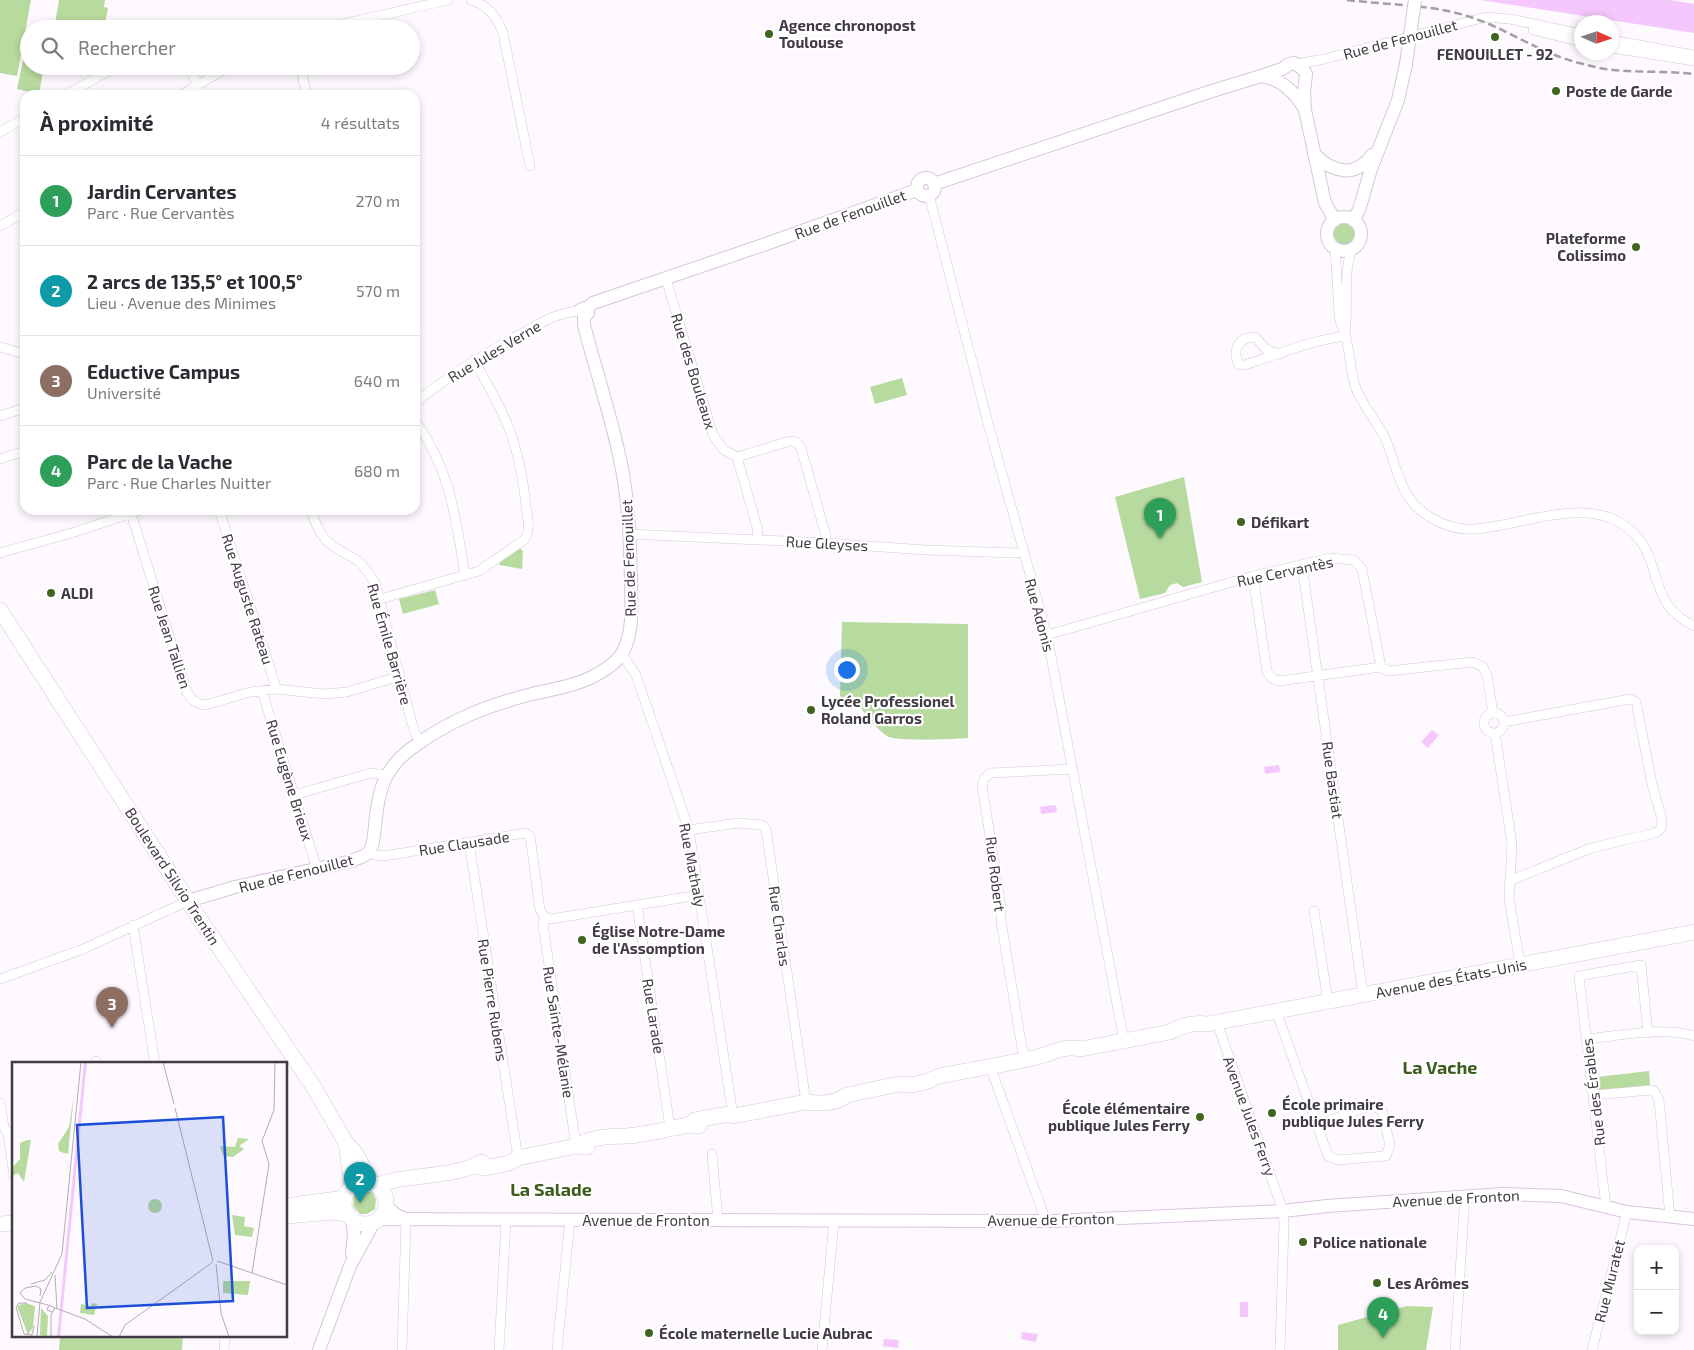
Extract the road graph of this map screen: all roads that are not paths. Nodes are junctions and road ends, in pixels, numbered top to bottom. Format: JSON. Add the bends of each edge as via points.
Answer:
{"nodes":[{"id":1,"x":448,"y":0,"type":"edge"},
{"id":2,"x":471,"y":0,"type":"edge"},
{"id":3,"x":1415,"y":0,"type":"edge"},
{"id":4,"x":1476,"y":19,"type":"junction"},
{"id":5,"x":360,"y":20,"type":"edge"},
{"id":6,"x":1574,"y":32,"type":"edge"},
{"id":7,"x":1574,"y":40,"type":"edge"},
{"id":8,"x":1619,"y":41,"type":"edge"},
{"id":9,"x":1619,"y":49,"type":"edge"},
{"id":10,"x":1694,"y":55,"type":"edge"},
{"id":11,"x":1324,"y":60,"type":"junction"},
{"id":12,"x":1694,"y":61,"type":"edge"},
{"id":13,"x":1297,"y":64,"type":"junction"},
{"id":14,"x":1282,"y":69,"type":"junction"},
{"id":15,"x":101,"y":75,"type":"edge"},
{"id":16,"x":193,"y":75,"type":"edge"},
{"id":17,"x":214,"y":75,"type":"edge"},
{"id":18,"x":302,"y":75,"type":"edge"},
{"id":19,"x":1261,"y":76,"type":"junction"},
{"id":20,"x":1305,"y":80,"type":"junction"},
{"id":21,"x":196,"y":85,"type":"junction"},
{"id":22,"x":1286,"y":87,"type":"junction"},
{"id":23,"x":75,"y":90,"type":"edge"},
{"id":24,"x":188,"y":90,"type":"edge"},
{"id":25,"x":198,"y":90,"type":"edge"},
{"id":26,"x":306,"y":90,"type":"edge"},
{"id":27,"x":1305,"y":110,"type":"junction"},
{"id":28,"x":20,"y":121,"type":"edge"},
{"id":29,"x":0,"y":132,"type":"edge"},
{"id":30,"x":1382,"y":141,"type":"junction"},
{"id":31,"x":1314,"y":154,"type":"junction"},
{"id":32,"x":530,"y":166,"type":"dead end"},
{"id":33,"x":927,"y":190,"type":"junction"},
{"id":34,"x":20,"y":215,"type":"edge"},
{"id":35,"x":1334,"y":220,"type":"junction"},
{"id":36,"x":1353,"y":220,"type":"junction"},
{"id":37,"x":0,"y":226,"type":"edge"},
{"id":38,"x":1335,"y":248,"type":"junction"},
{"id":39,"x":1353,"y":248,"type":"junction"},
{"id":40,"x":666,"y":279,"type":"junction"},
{"id":41,"x":583,"y":313,"type":"junction"},
{"id":42,"x":1346,"y":335,"type":"junction"},
{"id":43,"x":0,"y":347,"type":"edge"},
{"id":44,"x":20,"y":353,"type":"edge"},
{"id":45,"x":1280,"y":354,"type":"junction"},
{"id":46,"x":474,"y":360,"type":"junction"},
{"id":47,"x":420,"y":399,"type":"edge"},
{"id":48,"x":20,"y":410,"type":"edge"},
{"id":49,"x":0,"y":416,"type":"edge"},
{"id":50,"x":420,"y":427,"type":"edge"},
{"id":51,"x":20,"y":453,"type":"edge"},
{"id":52,"x":737,"y":457,"type":"junction"},
{"id":53,"x":0,"y":459,"type":"edge"},
{"id":54,"x":121,"y":515,"type":"edge"},
{"id":55,"x":132,"y":515,"type":"edge"},
{"id":56,"x":222,"y":515,"type":"edge"},
{"id":57,"x":313,"y":515,"type":"edge"},
{"id":58,"x":629,"y":534,"type":"junction"},
{"id":59,"x":758,"y":540,"type":"junction"},
{"id":60,"x":826,"y":542,"type":"junction"},
{"id":61,"x":1024,"y":552,"type":"junction"},
{"id":62,"x":0,"y":553,"type":"edge"},
{"id":63,"x":1302,"y":565,"type":"junction"},
{"id":64,"x":465,"y":574,"type":"junction"},
{"id":65,"x":1252,"y":576,"type":"junction"},
{"id":66,"x":380,"y":599,"type":"junction"},
{"id":67,"x":0,"y":610,"type":"edge"},
{"id":68,"x":1694,"y":626,"type":"edge"},
{"id":69,"x":1047,"y":635,"type":"junction"},
{"id":70,"x":622,"y":654,"type":"junction"},
{"id":71,"x":1381,"y":667,"type":"junction"},
{"id":72,"x":400,"y":676,"type":"junction"},
{"id":73,"x":1318,"y":676,"type":"junction"},
{"id":74,"x":276,"y":689,"type":"junction"},
{"id":75,"x":262,"y":691,"type":"junction"},
{"id":76,"x":1493,"y":712,"type":"junction"},
{"id":77,"x":1504,"y":722,"type":"junction"},
{"id":78,"x":1495,"y":733,"type":"junction"},
{"id":79,"x":421,"y":742,"type":"junction"},
{"id":80,"x":1072,"y":769,"type":"junction"},
{"id":81,"x":386,"y":775,"type":"junction"},
{"id":82,"x":294,"y":795,"type":"junction"},
{"id":83,"x":689,"y":830,"type":"junction"},
{"id":84,"x":468,"y":842,"type":"junction"},
{"id":85,"x":369,"y":852,"type":"junction"},
{"id":86,"x":317,"y":869,"type":"junction"},
{"id":87,"x":1509,"y":881,"type":"junction"},
{"id":88,"x":699,"y":895,"type":"junction"},
{"id":89,"x":188,"y":901,"type":"junction"},
{"id":90,"x":637,"y":905,"type":"junction"},
{"id":91,"x":1314,"y":910,"type":"dead end"},
{"id":92,"x":545,"y":917,"type":"junction"},
{"id":93,"x":133,"y":925,"type":"junction"},
{"id":94,"x":1694,"y":932,"type":"edge"},
{"id":95,"x":1520,"y":964,"type":"junction"},
{"id":96,"x":0,"y":979,"type":"edge"},
{"id":97,"x":1363,"y":995,"type":"junction"},
{"id":98,"x":1328,"y":1002,"type":"junction"},
{"id":99,"x":1277,"y":1012,"type":"junction"},
{"id":100,"x":1213,"y":1023,"type":"junction"},
{"id":101,"x":1648,"y":1033,"type":"junction"},
{"id":102,"x":1694,"y":1036,"type":"edge"},
{"id":103,"x":1586,"y":1039,"type":"junction"},
{"id":104,"x":1124,"y":1041,"type":"junction"},
{"id":105,"x":1024,"y":1060,"type":"junction"},
{"id":106,"x":154,"y":1062,"type":"edge"},
{"id":107,"x":990,"y":1066,"type":"junction"},
{"id":108,"x":1593,"y":1095,"type":"junction"},
{"id":109,"x":806,"y":1102,"type":"junction"},
{"id":110,"x":0,"y":1104,"type":"edge"},
{"id":111,"x":733,"y":1116,"type":"junction"},
{"id":112,"x":1317,"y":1125,"type":"junction"},
{"id":113,"x":670,"y":1128,"type":"junction"},
{"id":114,"x":346,"y":1143,"type":"junction"},
{"id":115,"x":576,"y":1146,"type":"junction"},
{"id":116,"x":712,"y":1154,"type":"dead end"},
{"id":117,"x":518,"y":1158,"type":"junction"},
{"id":118,"x":12,"y":1161,"type":"edge"},
{"id":119,"x":428,"y":1176,"type":"junction"},
{"id":120,"x":374,"y":1184,"type":"junction"},
{"id":121,"x":349,"y":1192,"type":"junction"},
{"id":122,"x":1465,"y":1196,"type":"junction"},
{"id":123,"x":386,"y":1202,"type":"junction"},
{"id":124,"x":288,"y":1206,"type":"edge"},
{"id":125,"x":1606,"y":1207,"type":"junction"},
{"id":126,"x":1283,"y":1210,"type":"junction"},
{"id":127,"x":1627,"y":1212,"type":"junction"},
{"id":128,"x":288,"y":1216,"type":"edge"},
{"id":129,"x":350,"y":1216,"type":"junction"},
{"id":130,"x":1670,"y":1217,"type":"junction"},
{"id":131,"x":406,"y":1219,"type":"junction"},
{"id":132,"x":1694,"y":1219,"type":"edge"},
{"id":133,"x":506,"y":1220,"type":"junction"},
{"id":134,"x":570,"y":1220,"type":"junction"},
{"id":135,"x":718,"y":1220,"type":"junction"},
{"id":136,"x":376,"y":1221,"type":"junction"},
{"id":137,"x":834,"y":1221,"type":"junction"},
{"id":138,"x":1046,"y":1221,"type":"junction"},
{"id":139,"x":350,"y":1266,"type":"junction"},
{"id":140,"x":320,"y":1350,"type":"edge"},
{"id":141,"x":402,"y":1350,"type":"edge"},
{"id":142,"x":499,"y":1350,"type":"edge"},
{"id":143,"x":557,"y":1350,"type":"edge"},
{"id":144,"x":822,"y":1350,"type":"edge"},
{"id":145,"x":1280,"y":1350,"type":"edge"},
{"id":146,"x":1456,"y":1350,"type":"edge"},
{"id":147,"x":1592,"y":1350,"type":"edge"}],
"edges":[{"from":1,"to":5,"type":"street"},
{"from":2,"to":32,"type":"street","via":[[493,14],[503,32]]},
{"from":3,"to":30,"type":"street","bridge":true,"via":[[1402,90]]},
{"from":4,"to":6,"type":"street","via":[[1498,17]]},
{"from":4,"to":7,"type":"street"},
{"from":4,"to":11,"type":"street","name":"Rue de Fenouillet"},
{"from":8,"to":10,"type":"street"},
{"from":9,"to":12,"type":"street"},
{"from":11,"to":13,"type":"street","name":"Rue de Fenouillet"},
{"from":11,"to":20,"type":"street","name":"Rue de Fenouillet","via":[[1312,69]]},
{"from":13,"to":14,"type":"street","name":"Rue de Fenouillet","via":[[1288,64]]},
{"from":13,"to":20,"type":"street","via":[[1302,68]]},
{"from":14,"to":19,"type":"street","name":"Rue de Fenouillet"},
{"from":14,"to":22,"type":"street","via":[[1280,75]]},
{"from":15,"to":23,"type":"street"},
{"from":16,"to":21,"type":"street"},
{"from":17,"to":21,"type":"street"},
{"from":18,"to":26,"type":"street"},
{"from":19,"to":22,"type":"street"},
{"from":19,"to":33,"type":"street","name":"Rue de Fenouillet"},
{"from":20,"to":22,"type":"street","name":"Rue de Fenouillet","via":[[1300,88]]},
{"from":20,"to":27,"type":"street"},
{"from":21,"to":24,"type":"street"},
{"from":21,"to":25,"type":"street"},
{"from":22,"to":27,"type":"street"},
{"from":27,"to":31,"type":"street"},
{"from":28,"to":29,"type":"street"},
{"from":30,"to":31,"type":"street","via":[[1364,166],[1346,171],[1323,163]]},
{"from":30,"to":36,"type":"street"},
{"from":31,"to":35,"type":"street","via":[[1325,203]]},
{"from":33,"to":40,"type":"street","name":"Rue de Fenouillet"},
{"from":33,"to":61,"type":"street","name":"Rue Adonis"},
{"from":34,"to":37,"type":"street"},
{"from":35,"to":36,"type":"street","via":[[1344,217]]},
{"from":35,"to":38,"type":"street","via":[[1328,233]]},
{"from":36,"to":39,"type":"street","via":[[1361,232],[1359,242]]},
{"from":38,"to":39,"type":"street"},
{"from":38,"to":42,"type":"street","via":[[1340,320]]},
{"from":39,"to":42,"type":"street","via":[[1347,260]]},
{"from":40,"to":41,"type":"street","name":"Rue de Fenouillet","via":[[593,303]]},
{"from":40,"to":52,"type":"street","name":"Rue des Bouleaux","via":[[713,435],[724,450]]},
{"from":41,"to":46,"type":"street","name":"Rue Jules Verne","via":[[558,314]]},
{"from":41,"to":58,"type":"street","name":"Rue de Fenouillet","via":[[621,464]]},
{"from":42,"to":45,"type":"street"},
{"from":42,"to":68,"type":"street","via":[[1356,386],[1385,438],[1405,492],[1418,509],[1452,527],[1473,529],[1571,513],[1588,512],[1610,518],[1630,530],[1645,547],[1668,605]]},
{"from":43,"to":44,"type":"street"},
{"from":45,"to":45,"type":"street","via":[[1268,350],[1255,337],[1243,339],[1236,350],[1239,365]]},
{"from":46,"to":47,"type":"street","name":"Rue Jules Verne"},
{"from":46,"to":64,"type":"street","via":[[515,446],[528,522],[524,540],[486,567]]},
{"from":48,"to":49,"type":"street"},
{"from":50,"to":64,"type":"street","via":[[442,467],[450,491]]},
{"from":51,"to":53,"type":"street"},
{"from":52,"to":59,"type":"street"},
{"from":52,"to":60,"type":"street","via":[[796,442],[801,448]]},
{"from":54,"to":62,"type":"street"},
{"from":55,"to":75,"type":"street","name":"Rue Jean Tallien","via":[[187,693],[202,705]]},
{"from":56,"to":74,"type":"street","name":"Rue Auguste Rateau"},
{"from":57,"to":66,"type":"street","name":"Rue Émile Barrière","via":[[325,539],[367,570]]},
{"from":58,"to":59,"type":"street","name":"Rue Gleyses"},
{"from":58,"to":70,"type":"street","name":"Rue de Fenouillet","via":[[632,616]]},
{"from":59,"to":60,"type":"street","name":"Rue Gleyses"},
{"from":60,"to":61,"type":"street","name":"Rue Gleyses","via":[[925,550]]},
{"from":61,"to":69,"type":"street","name":"Rue Adonis"},
{"from":63,"to":65,"type":"street","name":"Rue Cervantès"},
{"from":63,"to":71,"type":"street","name":"Rue Cervantès","via":[[1330,558],[1354,560],[1362,569]]},
{"from":63,"to":73,"type":"street","name":"Rue Bastiat"},
{"from":64,"to":66,"type":"street"},
{"from":65,"to":69,"type":"street","name":"Rue Cervantès"},
{"from":65,"to":73,"type":"street","via":[[1267,672],[1280,681]]},
{"from":66,"to":72,"type":"street","name":"Rue Émile Barrière"},
{"from":67,"to":89,"type":"main road","name":"Boulevard Silvio Trentin"},
{"from":69,"to":80,"type":"street","name":"Rue Adonis"},
{"from":70,"to":79,"type":"street","name":"Rue de Fenouillet","via":[[595,676],[491,705],[452,722]]},
{"from":70,"to":83,"type":"street","name":"Rue Mathaly","via":[[636,675]]},
{"from":71,"to":73,"type":"street"},
{"from":71,"to":76,"type":"street","via":[[1388,671],[1473,662],[1483,667],[1487,675]]},
{"from":72,"to":74,"type":"street","name":"Rue Jean Tallien","via":[[336,694]]},
{"from":72,"to":79,"type":"street","name":"Rue Émile Barrière","via":[[412,723]]},
{"from":73,"to":97,"type":"street","name":"Rue Bastiat"},
{"from":74,"to":75,"type":"street","name":"Rue Jean Tallien"},
{"from":75,"to":82,"type":"street","name":"Rue Eugène Brieux"},
{"from":76,"to":77,"type":"street","via":[[1499,714]]},
{"from":76,"to":78,"type":"street","via":[[1487,715],[1484,723],[1486,730]]},
{"from":77,"to":78,"type":"street","via":[[1501,730]]},
{"from":77,"to":87,"type":"street","via":[[1630,699],[1636,702],[1662,820],[1660,830],[1654,833],[1591,848]]},
{"from":78,"to":87,"type":"street","via":[[1512,844]]},
{"from":79,"to":81,"type":"street","name":"Rue de Fenouillet"},
{"from":80,"to":104,"type":"street","name":"Rue Adonis"},
{"from":80,"to":105,"type":"street","name":"Rue Robert","via":[[990,773],[982,785]]},
{"from":81,"to":82,"type":"street","via":[[371,772]]},
{"from":81,"to":85,"type":"street","name":"Rue de Fenouillet","via":[[379,792]]},
{"from":82,"to":86,"type":"street","name":"Rue Eugène Brieux"},
{"from":83,"to":88,"type":"street","name":"Rue Mathaly"},
{"from":83,"to":109,"type":"street","name":"Rue Charlas","via":[[738,823],[762,825],[766,829]]},
{"from":84,"to":85,"type":"street","name":"Rue Clausade","via":[[384,856]]},
{"from":84,"to":92,"type":"street","name":"Rue Clausade","via":[[525,833],[530,836],[540,910]]},
{"from":84,"to":117,"type":"street","name":"Rue Pierre Rubens"},
{"from":85,"to":86,"type":"street","name":"Rue de Fenouillet","via":[[352,861]]},
{"from":86,"to":89,"type":"street","name":"Rue de Fenouillet"},
{"from":87,"to":95,"type":"street"},
{"from":88,"to":90,"type":"street"},
{"from":88,"to":111,"type":"street","name":"Rue Mathaly"},
{"from":89,"to":93,"type":"street"},
{"from":89,"to":114,"type":"main road","name":"Boulevard Silvio Trentin","via":[[312,1086]]},
{"from":90,"to":92,"type":"street","via":[[551,919]]},
{"from":90,"to":113,"type":"street","name":"Rue Larade"},
{"from":91,"to":98,"type":"street"},
{"from":92,"to":115,"type":"street","name":"Rue Sainte-Mélanie","via":[[543,925]]},
{"from":93,"to":96,"type":"street","via":[[83,949]]},
{"from":93,"to":106,"type":"street"},
{"from":94,"to":95,"type":"main road","name":"Avenue des États-Unis"},
{"from":95,"to":97,"type":"main road","name":"Avenue des États-Unis"},
{"from":97,"to":98,"type":"main road","name":"Avenue des États-Unis"},
{"from":98,"to":99,"type":"main road","name":"Avenue des États-Unis"},
{"from":99,"to":100,"type":"main road","name":"Avenue des États-Unis"},
{"from":99,"to":112,"type":"street"},
{"from":100,"to":104,"type":"main road","name":"Avenue des États-Unis","via":[[1200,1030]]},
{"from":100,"to":126,"type":"street","name":"Avenue Jules Ferry","via":[[1220,1030]]},
{"from":101,"to":102,"type":"street","via":[[1669,1031]]},
{"from":101,"to":103,"type":"street"},
{"from":101,"to":103,"type":"street","name":"Rue des Érables","via":[[1641,965],[1579,976]]},
{"from":103,"to":108,"type":"street","name":"Rue des Érables"},
{"from":104,"to":105,"type":"main road","name":"Avenue des États-Unis","via":[[1081,1049],[1055,1058],[1042,1056]]},
{"from":105,"to":107,"type":"main road","name":"Avenue des États-Unis"},
{"from":107,"to":109,"type":"main road","name":"Avenue des États-Unis","via":[[939,1076],[928,1082],[899,1084],[848,1095],[841,1100],[818,1104]]},
{"from":107,"to":138,"type":"street"},
{"from":108,"to":125,"type":"street","name":"Rue des Érables"},
{"from":108,"to":130,"type":"street","via":[[1656,1092]]},
{"from":109,"to":111,"type":"main road","name":"Avenue des États-Unis"},
{"from":110,"to":118,"type":"street"},
{"from":111,"to":113,"type":"main road","name":"Avenue des États-Unis","via":[[730,1120]]},
{"from":112,"to":112,"type":"street","via":[[1372,1105],[1382,1111],[1390,1145],[1386,1156],[1338,1160],[1328,1156]]},
{"from":113,"to":115,"type":"main road","name":"Avenue des États-Unis","via":[[626,1136],[618,1142],[601,1146]]},
{"from":114,"to":120,"type":"main road","name":"Boulevard Silvio Trentin"},
{"from":114,"to":121,"type":"main road","name":"Boulevard Silvio Trentin"},
{"from":115,"to":117,"type":"main road","name":"Avenue des États-Unis"},
{"from":116,"to":135,"type":"street"},
{"from":117,"to":119,"type":"main road","name":"Avenue des États-Unis","via":[[485,1168],[474,1166]]},
{"from":119,"to":120,"type":"main road","name":"Avenue des États-Unis"},
{"from":119,"to":123,"type":"main road","name":"Avenue des États-Unis","via":[[409,1183]]},
{"from":120,"to":121,"type":"main road","via":[[361,1182]]},
{"from":120,"to":123,"type":"main road"},
{"from":121,"to":124,"type":"main road"},
{"from":121,"to":129,"type":"main road","via":[[345,1208]]},
{"from":122,"to":125,"type":"street","name":"Avenue de Fronton","via":[[1561,1196]]},
{"from":122,"to":126,"type":"street","name":"Avenue de Fronton"},
{"from":122,"to":146,"type":"street"},
{"from":123,"to":131,"type":"street","via":[[396,1215]]},
{"from":123,"to":136,"type":"main road"},
{"from":125,"to":127,"type":"street","name":"Avenue de Fronton"},
{"from":126,"to":138,"type":"street","name":"Avenue de Fronton"},
{"from":126,"to":145,"type":"street","name":"Avenue Jules Ferry"},
{"from":127,"to":130,"type":"street","name":"Avenue de Fronton"},
{"from":127,"to":147,"type":"street","name":"Rue Muratet"},
{"from":128,"to":129,"type":"main road","via":[[332,1212]]},
{"from":129,"to":136,"type":"main road","via":[[363,1224]]},
{"from":129,"to":139,"type":"street","via":[[353,1245]]},
{"from":130,"to":132,"type":"street","name":"Avenue de Fronton"},
{"from":131,"to":133,"type":"street","name":"Avenue de Fronton"},
{"from":131,"to":136,"type":"street","name":"Avenue de Fronton"},
{"from":131,"to":141,"type":"street"},
{"from":133,"to":134,"type":"street","name":"Avenue de Fronton"},
{"from":133,"to":142,"type":"street"},
{"from":134,"to":135,"type":"street","name":"Avenue de Fronton"},
{"from":134,"to":143,"type":"street"},
{"from":135,"to":137,"type":"street","name":"Avenue de Fronton"},
{"from":136,"to":139,"type":"street"},
{"from":137,"to":138,"type":"street","name":"Avenue de Fronton"},
{"from":137,"to":144,"type":"street"},
{"from":139,"to":140,"type":"street"}]}
